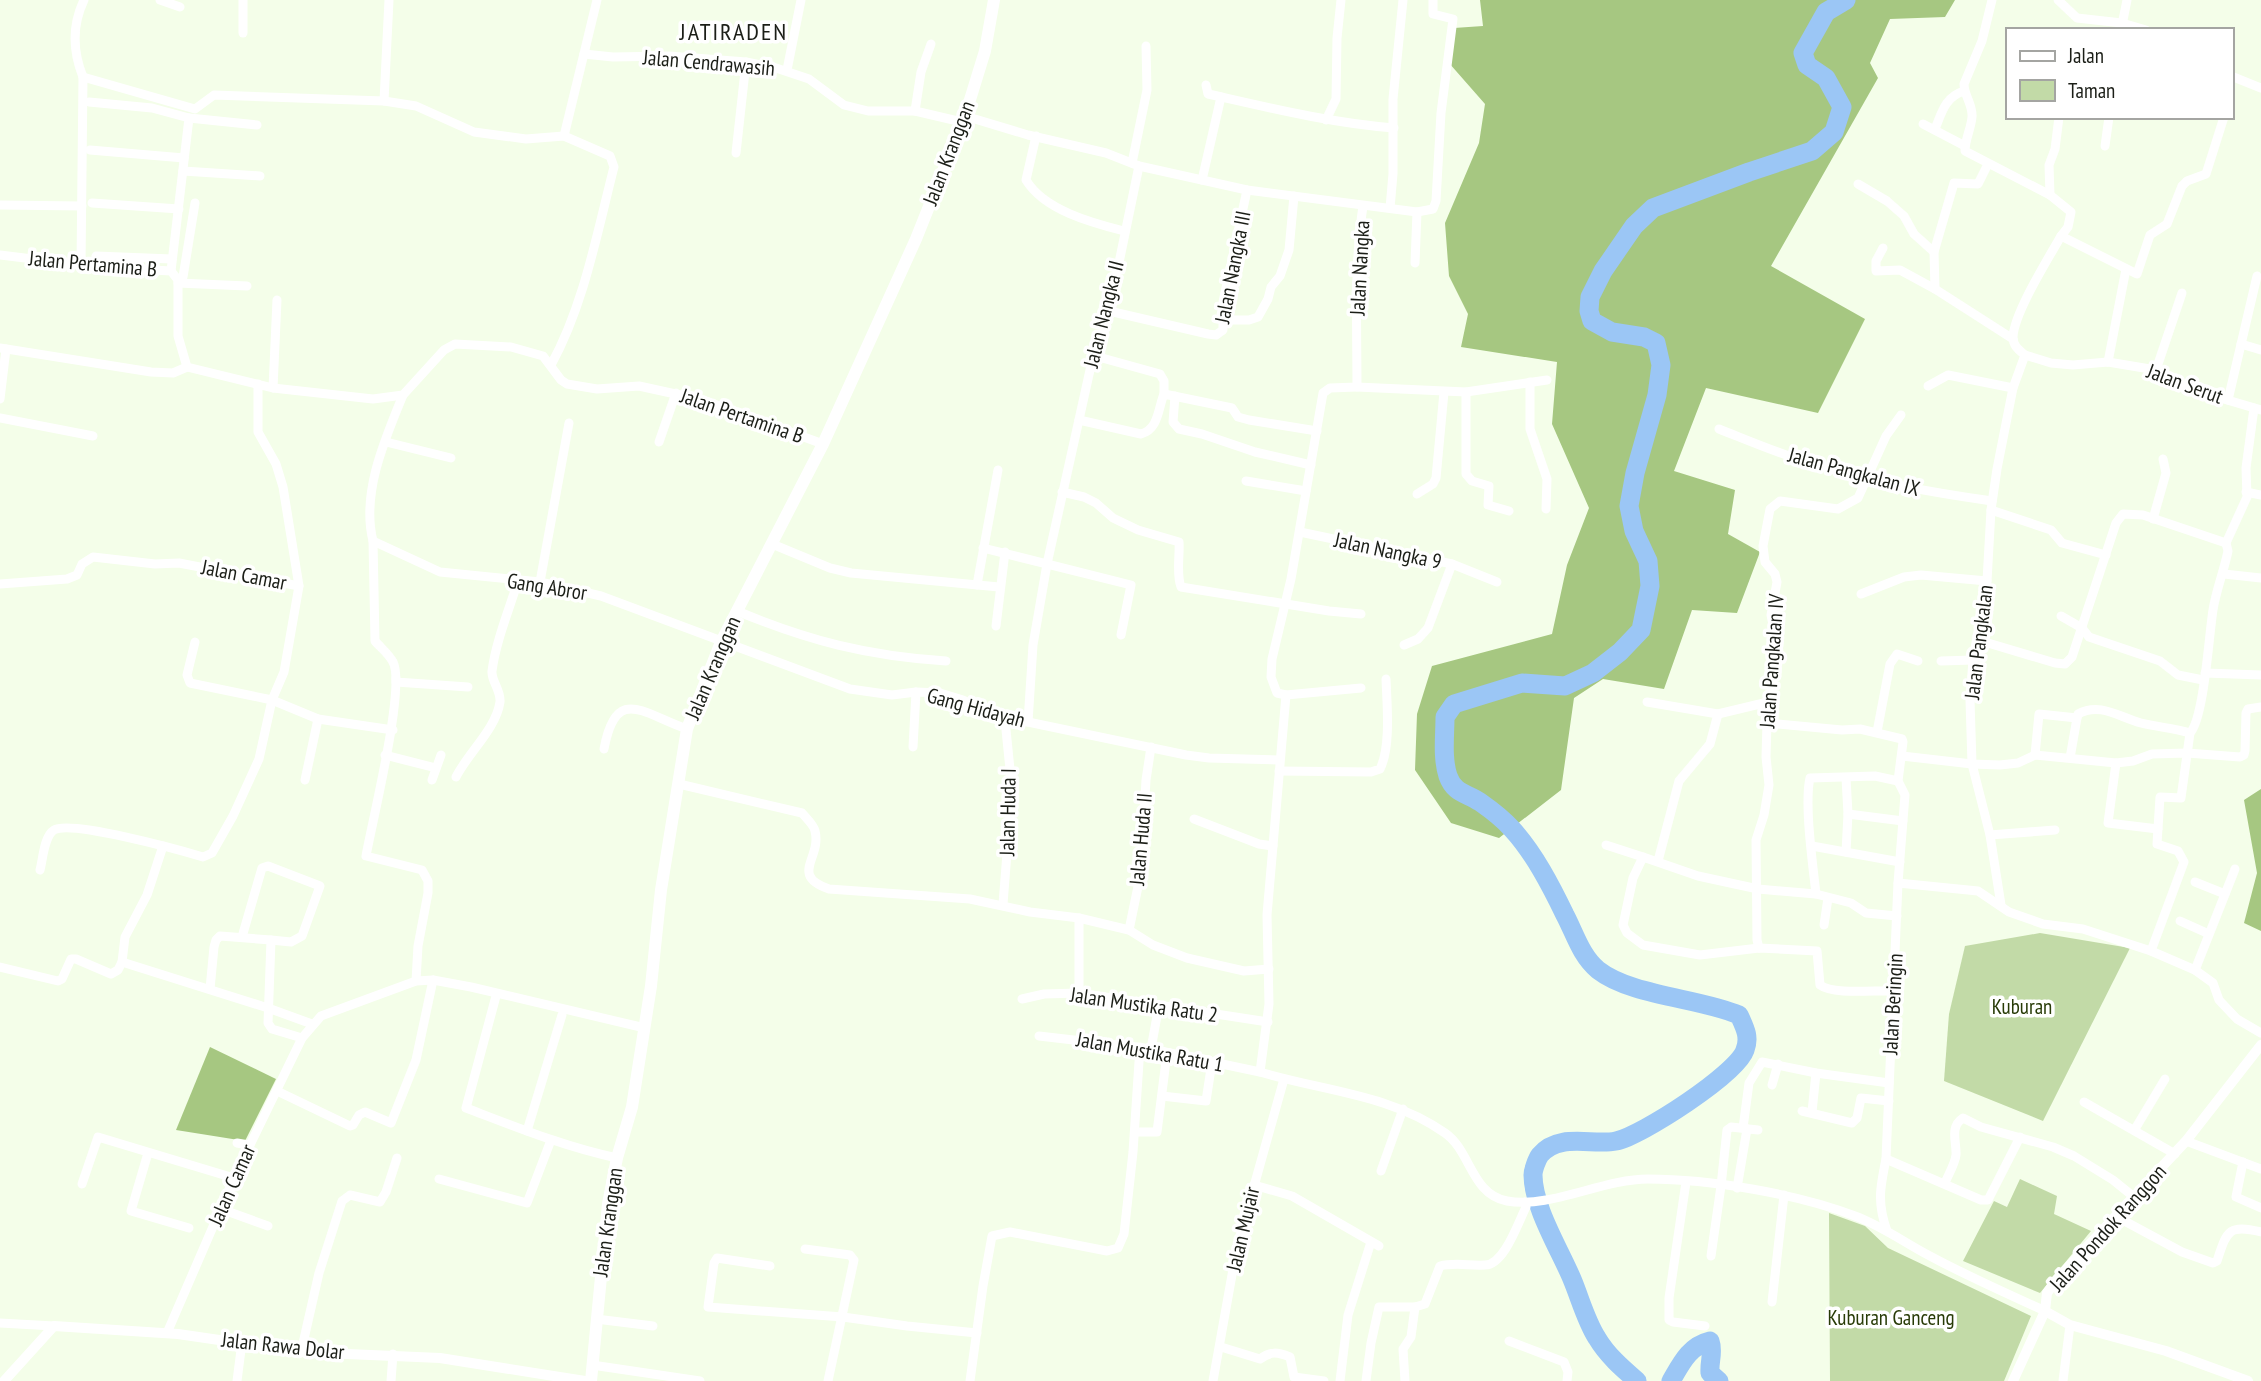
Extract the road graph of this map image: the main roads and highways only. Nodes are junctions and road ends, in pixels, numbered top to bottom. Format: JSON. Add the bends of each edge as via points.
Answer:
{"nodes":[{"id":1,"x":994,"y":0,"type":"edge"},
{"id":2,"x":591,"y":1381,"type":"edge"}],
"edges":[{"from":1,"to":2,"type":"main road","name":"Jalan Kranggan","via":[[985,51],[964,119],[911,251],[823,444],[721,642],[687,729],[632,1107],[608,1203]]}]}
